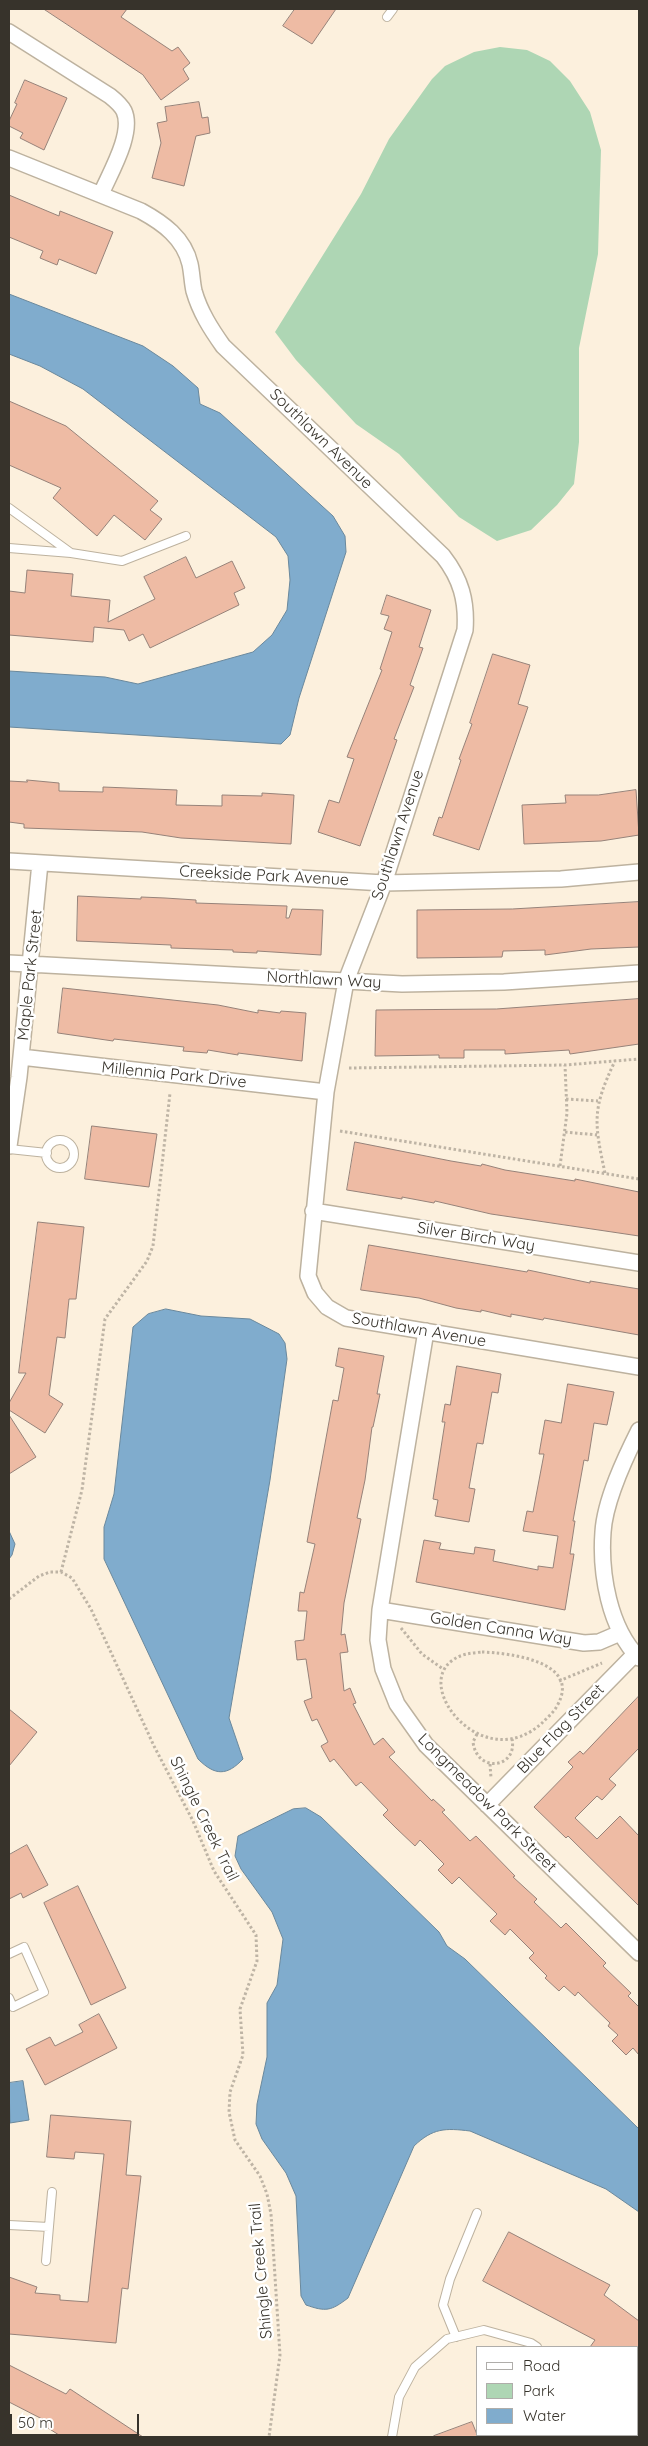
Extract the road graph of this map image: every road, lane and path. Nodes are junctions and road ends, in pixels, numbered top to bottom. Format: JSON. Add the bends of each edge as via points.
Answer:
{"nodes":[{"id":1,"x":393,"y":9,"type":"edge"},
{"id":2,"x":387,"y":17,"type":"dead end"},
{"id":3,"x":11,"y":39,"type":"edge"},
{"id":4,"x":9,"y":158,"type":"edge"},
{"id":5,"x":101,"y":194,"type":"junction"},
{"id":6,"x":9,"y":508,"type":"edge"},
{"id":7,"x":186,"y":536,"type":"dead end"},
{"id":8,"x":9,"y":548,"type":"edge"},
{"id":9,"x":71,"y":552,"type":"junction"},
{"id":10,"x":9,"y":861,"type":"edge"},
{"id":11,"x":40,"y":863,"type":"junction"},
{"id":12,"x":639,"y":872,"type":"edge"},
{"id":13,"x":384,"y":883,"type":"junction"},
{"id":14,"x":9,"y":963,"type":"edge"},
{"id":15,"x":31,"y":964,"type":"junction"},
{"id":16,"x":639,"y":973,"type":"edge"},
{"id":17,"x":346,"y":981,"type":"junction"},
{"id":18,"x":21,"y":1057,"type":"junction"},
{"id":19,"x":639,"y":1058,"type":"edge"},
{"id":20,"x":615,"y":1061,"type":"junction"},
{"id":21,"x":565,"y":1065,"type":"junction"},
{"id":22,"x":349,"y":1068,"type":"dead end"},
{"id":23,"x":326,"y":1092,"type":"junction"},
{"id":24,"x":170,"y":1093,"type":"dead end"},
{"id":25,"x":566,"y":1099,"type":"junction"},
{"id":26,"x":598,"y":1101,"type":"junction"},
{"id":27,"x":340,"y":1131,"type":"dead end"},
{"id":28,"x":565,"y":1132,"type":"junction"},
{"id":29,"x":597,"y":1134,"type":"junction"},
{"id":30,"x":9,"y":1148,"type":"edge"},
{"id":31,"x":47,"y":1153,"type":"dead end"},
{"id":32,"x":560,"y":1166,"type":"junction"},
{"id":33,"x":605,"y":1173,"type":"junction"},
{"id":34,"x":639,"y":1178,"type":"edge"},
{"id":35,"x":313,"y":1211,"type":"junction"},
{"id":36,"x":639,"y":1263,"type":"edge"},
{"id":37,"x":426,"y":1332,"type":"junction"},
{"id":38,"x":639,"y":1367,"type":"edge"},
{"id":39,"x":639,"y":1430,"type":"edge"},
{"id":40,"x":61,"y":1572,"type":"junction"},
{"id":41,"x":9,"y":1599,"type":"edge"},
{"id":42,"x":380,"y":1610,"type":"junction"},
{"id":43,"x":400,"y":1625,"type":"dead end"},
{"id":44,"x":620,"y":1633,"type":"junction"},
{"id":45,"x":637,"y":1656,"type":"edge"},
{"id":46,"x":605,"y":1661,"type":"dead end"},
{"id":47,"x":443,"y":1670,"type":"junction"},
{"id":48,"x":560,"y":1681,"type":"junction"},
{"id":49,"x":477,"y":1734,"type":"junction"},
{"id":50,"x":512,"y":1739,"type":"junction"},
{"id":51,"x":490,"y":1764,"type":"junction"},
{"id":52,"x":494,"y":1785,"type":"dead end"},
{"id":53,"x":487,"y":1805,"type":"junction"},
{"id":54,"x":9,"y":1954,"type":"edge"},
{"id":55,"x":639,"y":1954,"type":"edge"},
{"id":56,"x":9,"y":1998,"type":"edge"},
{"id":57,"x":52,"y":2192,"type":"dead end"},
{"id":58,"x":476,"y":2213,"type":"dead end"},
{"id":59,"x":9,"y":2225,"type":"edge"},
{"id":60,"x":49,"y":2227,"type":"junction"},
{"id":61,"x":46,"y":2261,"type":"dead end"},
{"id":62,"x":456,"y":2337,"type":"junction"},
{"id":63,"x":536,"y":2346,"type":"edge"},
{"id":64,"x":269,"y":2437,"type":"edge"},
{"id":65,"x":392,"y":2437,"type":"edge"}],
"edges":[{"from":1,"to":2,"type":"lane"},
{"from":3,"to":5,"type":"street","via":[[110,96],[123,110],[127,123],[124,138]]},
{"from":4,"to":5,"type":"street","name":"Southlawn Avenue"},
{"from":5,"to":13,"type":"street","name":"Southlawn Avenue","via":[[149,216],[174,235],[188,256],[193,289],[200,308],[223,346],[455,571],[464,598],[465,630]]},
{"from":6,"to":9,"type":"lane"},
{"from":7,"to":9,"type":"lane","via":[[122,560]]},
{"from":8,"to":9,"type":"lane"},
{"from":10,"to":11,"type":"street","name":"Creekside Park Avenue"},
{"from":11,"to":13,"type":"street","name":"Creekside Park Avenue"},
{"from":11,"to":15,"type":"street","name":"Maple Park Street"},
{"from":12,"to":13,"type":"street","name":"Creekside Park Avenue","via":[[561,878]]},
{"from":13,"to":17,"type":"street","name":"Southlawn Avenue"},
{"from":14,"to":15,"type":"street","name":"Northlawn Way"},
{"from":15,"to":17,"type":"street","name":"Northlawn Way"},
{"from":15,"to":18,"type":"street","name":"Maple Park Street"},
{"from":16,"to":17,"type":"street","name":"Northlawn Way","via":[[504,982],[402,984]]},
{"from":17,"to":23,"type":"street","name":"Southlawn Avenue"},
{"from":18,"to":23,"type":"street","name":"Millennia Park Drive"},
{"from":18,"to":30,"type":"street","name":"Maple Park Street"},
{"from":19,"to":20,"type":"path"},
{"from":20,"to":21,"type":"path"},
{"from":20,"to":26,"type":"path"},
{"from":21,"to":22,"type":"path"},
{"from":21,"to":25,"type":"path"},
{"from":23,"to":35,"type":"street","name":"Southlawn Avenue"},
{"from":24,"to":40,"type":"path","via":[[152,1246],[147,1261],[105,1319],[82,1490]]},
{"from":25,"to":26,"type":"path"},
{"from":25,"to":28,"type":"path"},
{"from":26,"to":29,"type":"path"},
{"from":27,"to":32,"type":"path"},
{"from":28,"to":29,"type":"path"},
{"from":28,"to":32,"type":"path"},
{"from":29,"to":33,"type":"path"},
{"from":30,"to":31,"type":"lane"},
{"from":32,"to":33,"type":"path"},
{"from":33,"to":34,"type":"path"},
{"from":35,"to":36,"type":"street","name":"Silver Birch Way"},
{"from":35,"to":37,"type":"street","name":"Southlawn Avenue","via":[[308,1276],[315,1293],[327,1307],[346,1318]]},
{"from":37,"to":38,"type":"street","name":"Southlawn Avenue"},
{"from":37,"to":42,"type":"street","name":"Longmeadow Park Street"},
{"from":39,"to":44,"type":"street","via":[[612,1496],[603,1530],[605,1577]]},
{"from":40,"to":41,"type":"path","via":[[39,1576]]},
{"from":40,"to":64,"type":"path","name":"Shingle Creek Trail","via":[[72,1578],[91,1609],[214,1871],[256,1936],[259,1948],[258,1961],[240,2009],[243,2055],[230,2092],[229,2112],[234,2140],[260,2176],[271,2214],[280,2354]]},
{"from":42,"to":44,"type":"street","name":"Golden Canna Way","via":[[584,1643],[599,1642]]},
{"from":42,"to":53,"type":"street","name":"Longmeadow Park Street","via":[[378,1640],[383,1669],[398,1704],[426,1746]]},
{"from":43,"to":47,"type":"path","via":[[422,1654]]},
{"from":44,"to":45,"type":"street"},
{"from":45,"to":53,"type":"street","name":"Blue Flag Street"},
{"from":46,"to":48,"type":"path"},
{"from":47,"to":48,"type":"path","via":[[453,1659],[464,1654],[500,1652],[544,1663]]},
{"from":47,"to":49,"type":"path","via":[[442,1692],[448,1706],[463,1726]]},
{"from":48,"to":50,"type":"path","via":[[561,1698],[556,1707],[532,1730]]},
{"from":49,"to":50,"type":"path","via":[[499,1740]]},
{"from":49,"to":51,"type":"path","via":[[473,1742],[476,1754]]},
{"from":50,"to":51,"type":"path","via":[[509,1756],[504,1761]]},
{"from":51,"to":52,"type":"path"},
{"from":53,"to":55,"type":"street","name":"Longmeadow Park Street"},
{"from":54,"to":56,"type":"lane","via":[[24,1947],[44,1992],[13,2006]]},
{"from":57,"to":60,"type":"lane"},
{"from":58,"to":62,"type":"lane","via":[[443,2305]]},
{"from":59,"to":60,"type":"lane"},
{"from":60,"to":61,"type":"lane"},
{"from":62,"to":63,"type":"lane","via":[[484,2330]]},
{"from":62,"to":65,"type":"lane","via":[[447,2339],[415,2367],[398,2397]]}]}
